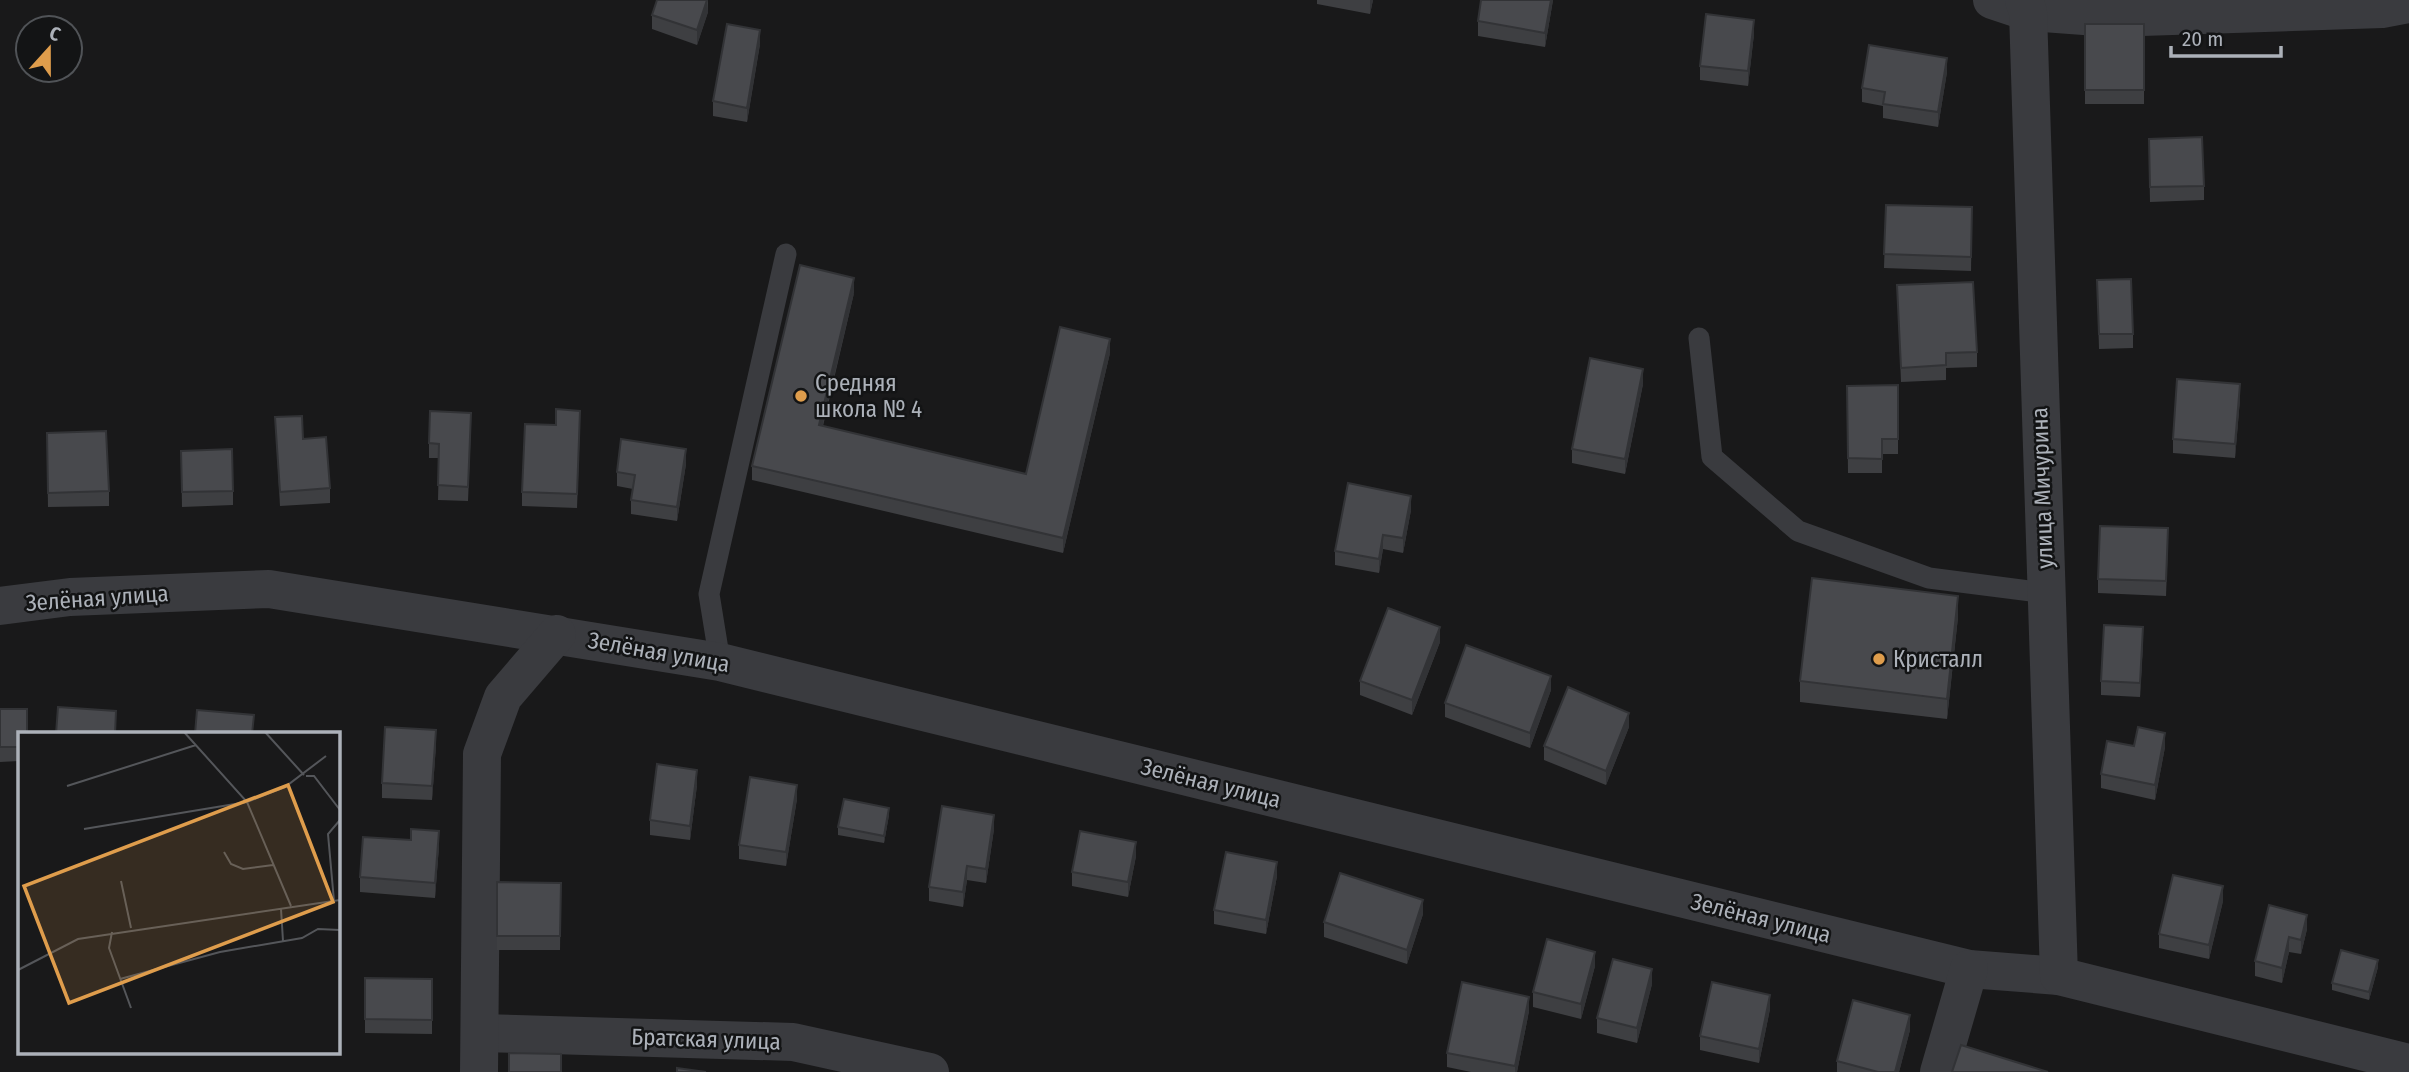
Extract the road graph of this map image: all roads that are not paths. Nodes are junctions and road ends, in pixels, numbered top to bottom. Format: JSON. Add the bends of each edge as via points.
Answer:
{"nodes":[{"id":1,"x":1992,"y":0,"type":"edge"},
{"id":2,"x":2409,"y":4,"type":"edge"},
{"id":3,"x":2026,"y":6,"type":"edge"},
{"id":4,"x":786,"y":254,"type":"dead end"},
{"id":5,"x":1699,"y":338,"type":"dead end"},
{"id":6,"x":2046,"y":593,"type":"junction"},
{"id":7,"x":0,"y":606,"type":"edge"},
{"id":8,"x":557,"y":634,"type":"junction"},
{"id":9,"x":719,"y":662,"type":"junction"},
{"id":10,"x":1969,"y":969,"type":"junction"},
{"id":11,"x":2059,"y":976,"type":"junction"},
{"id":12,"x":480,"y":1033,"type":"junction"},
{"id":13,"x":2409,"y":1063,"type":"edge"},
{"id":14,"x":480,"y":1072,"type":"edge"},
{"id":15,"x":930,"y":1072,"type":"edge"},
{"id":16,"x":1940,"y":1072,"type":"edge"}],
"edges":[{"from":1,"to":3,"type":"street"},
{"from":2,"to":3,"type":"street","via":[[2382,9],[2111,18]]},
{"from":3,"to":6,"type":"street","name":"улица Мичурина"},
{"from":4,"to":9,"type":"lane","via":[[709,594]]},
{"from":5,"to":6,"type":"lane","via":[[1712,457],[1798,531],[1929,578]]},
{"from":6,"to":11,"type":"street","name":"улица Мичурина"},
{"from":7,"to":8,"type":"street","name":"Зелёная улица","via":[[70,597],[268,589]]},
{"from":8,"to":9,"type":"street","name":"Зелёная улица"},
{"from":8,"to":12,"type":"street","via":[[503,697],[482,754]]},
{"from":9,"to":10,"type":"street","name":"Зелёная улица"},
{"from":10,"to":11,"type":"street","name":"Зелёная улица"},
{"from":10,"to":16,"type":"street"},
{"from":11,"to":13,"type":"street","name":"Зелёная улица"},
{"from":12,"to":14,"type":"street"},
{"from":12,"to":15,"type":"street","name":"Братская улица","via":[[793,1042]]}]}
